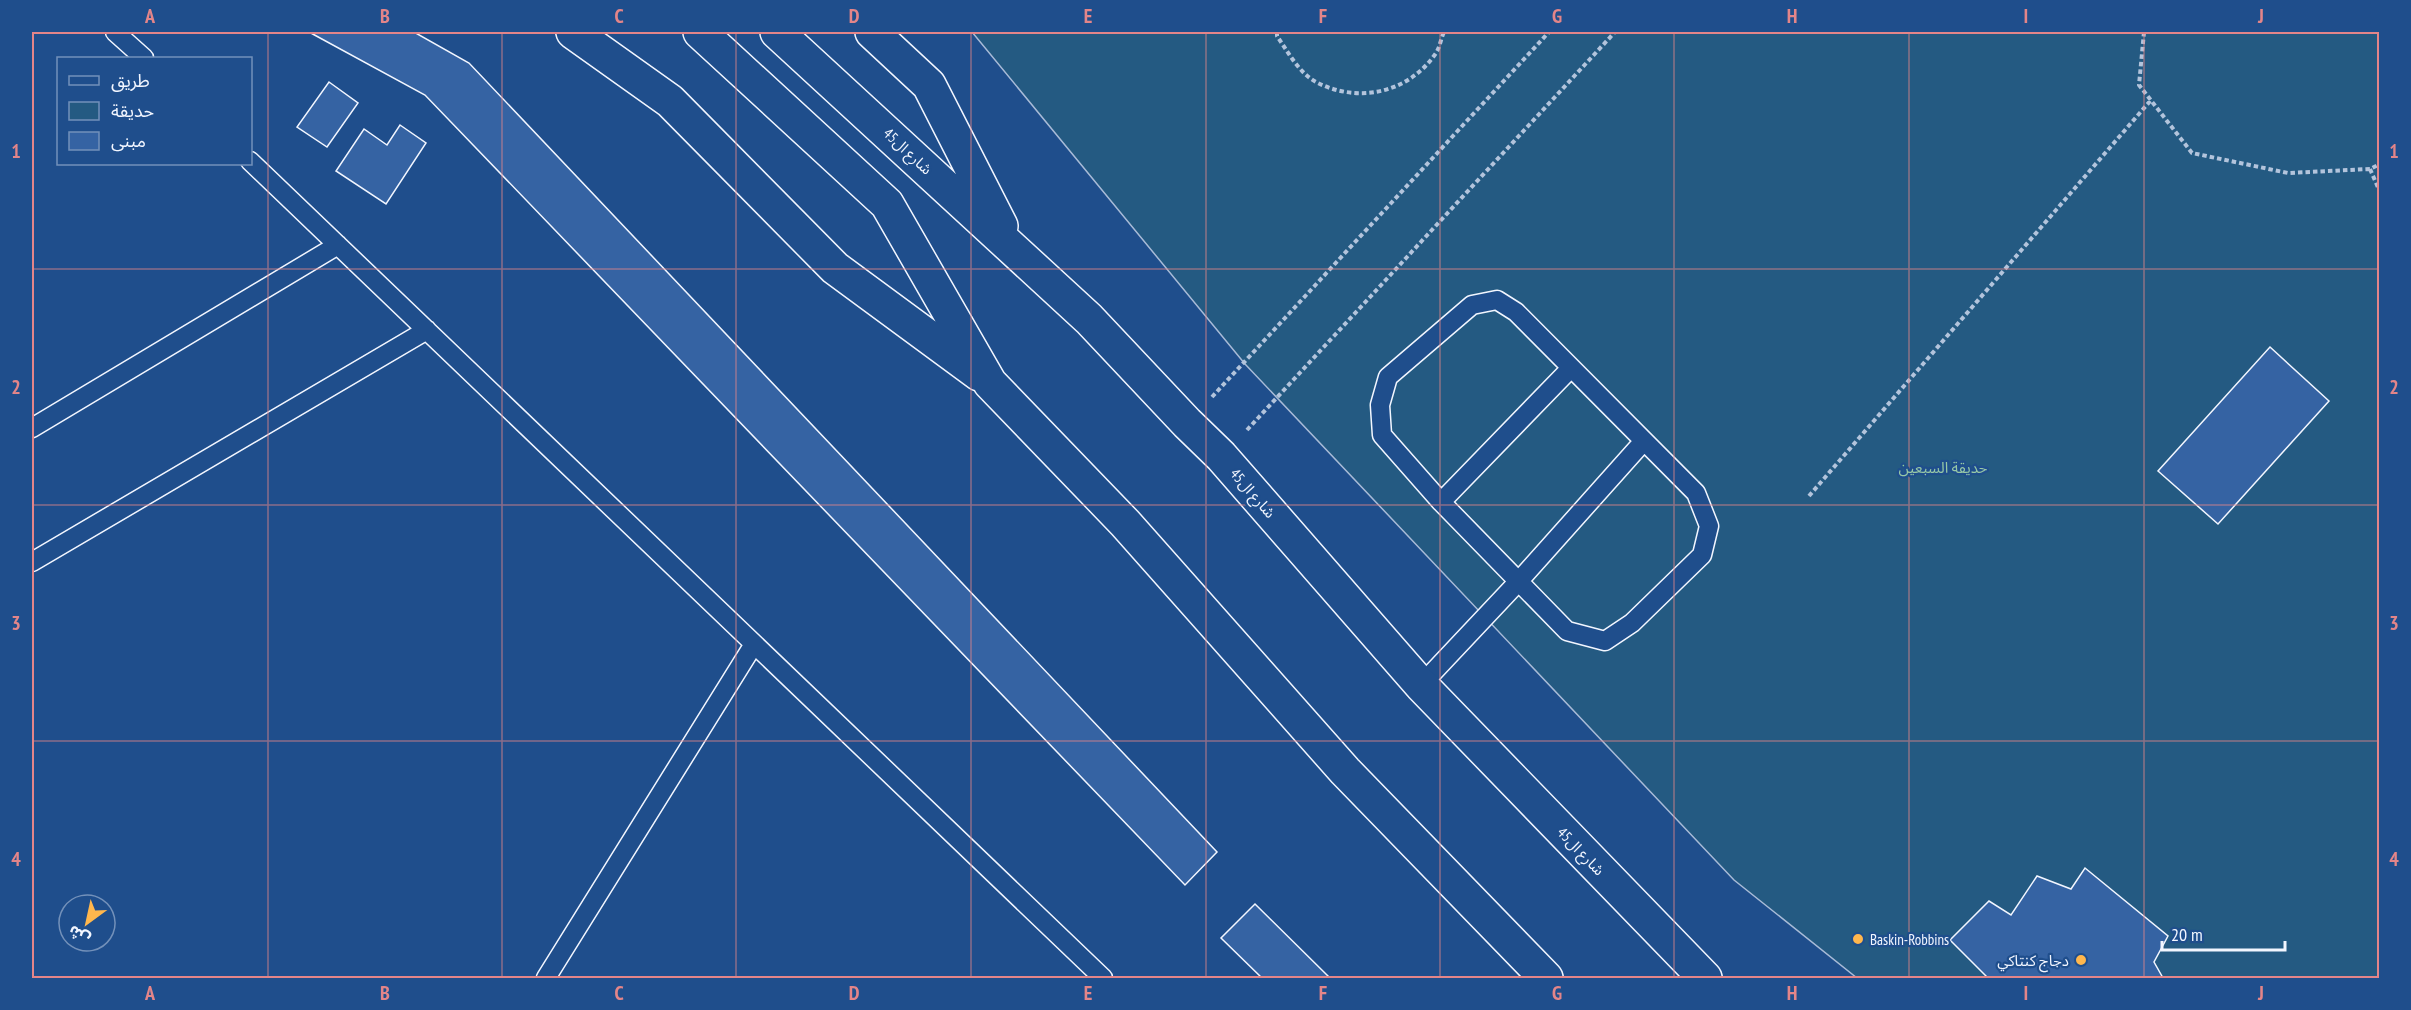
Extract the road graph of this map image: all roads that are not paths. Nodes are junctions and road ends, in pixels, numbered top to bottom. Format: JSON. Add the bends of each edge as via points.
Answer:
{"nodes":[{"id":1,"x":115,"y":32,"type":"edge"},
{"id":2,"x":573,"y":32,"type":"edge"},
{"id":3,"x":700,"y":32,"type":"edge"},
{"id":4,"x":777,"y":32,"type":"edge"},
{"id":5,"x":872,"y":32,"type":"edge"},
{"id":6,"x":143,"y":57,"type":"edge"},
{"id":7,"x":252,"y":163,"type":"edge"},
{"id":8,"x":338,"y":245,"type":"junction"},
{"id":9,"x":1011,"y":246,"type":"junction"},
{"id":10,"x":427,"y":330,"type":"junction"},
{"id":11,"x":1570,"y":368,"type":"junction"},
{"id":12,"x":990,"y":383,"type":"junction"},
{"id":13,"x":32,"y":428,"type":"edge"},
{"id":14,"x":1643,"y":442,"type":"junction"},
{"id":15,"x":1441,"y":502,"type":"junction"},
{"id":16,"x":32,"y":562,"type":"edge"},
{"id":17,"x":1518,"y":582,"type":"junction"},
{"id":18,"x":754,"y":644,"type":"junction"},
{"id":19,"x":1421,"y":685,"type":"junction"},
{"id":20,"x":1699,"y":977,"type":"edge"},
{"id":21,"x":546,"y":978,"type":"edge"},
{"id":22,"x":1103,"y":978,"type":"edge"},
{"id":23,"x":1546,"y":978,"type":"edge"}],
"edges":[{"from":1,"to":6,"type":"lane"},
{"from":2,"to":12,"type":"main road","via":[[670,101],[836,268]]},
{"from":3,"to":12,"type":"main road","via":[[887,204]]},
{"from":4,"to":9,"type":"main road","name":"شارع ال45"},
{"from":5,"to":9,"type":"main road","via":[[929,85]]},
{"from":7,"to":8,"type":"lane"},
{"from":8,"to":10,"type":"lane"},
{"from":8,"to":13,"type":"lane"},
{"from":9,"to":19,"type":"main road","name":"شارع ال45","via":[[1089,319],[1221,456]]},
{"from":10,"to":16,"type":"lane"},
{"from":10,"to":18,"type":"lane"},
{"from":11,"to":14,"type":"lane"},
{"from":11,"to":15,"type":"lane"},
{"from":11,"to":15,"type":"lane","via":[[1516,312],[1497,300],[1472,305],[1388,377],[1380,405],[1382,435]]},
{"from":12,"to":23,"type":"main road","via":[[1125,523],[1345,771]]},
{"from":14,"to":17,"type":"lane"},
{"from":14,"to":17,"type":"lane","via":[[1696,493],[1708,526],[1702,555],[1632,623],[1605,641],[1567,631]]},
{"from":15,"to":17,"type":"lane"},
{"from":17,"to":19,"type":"lane"},
{"from":18,"to":21,"type":"lane"},
{"from":18,"to":22,"type":"lane"},
{"from":19,"to":20,"type":"main road","name":"شارع ال45"}]}
